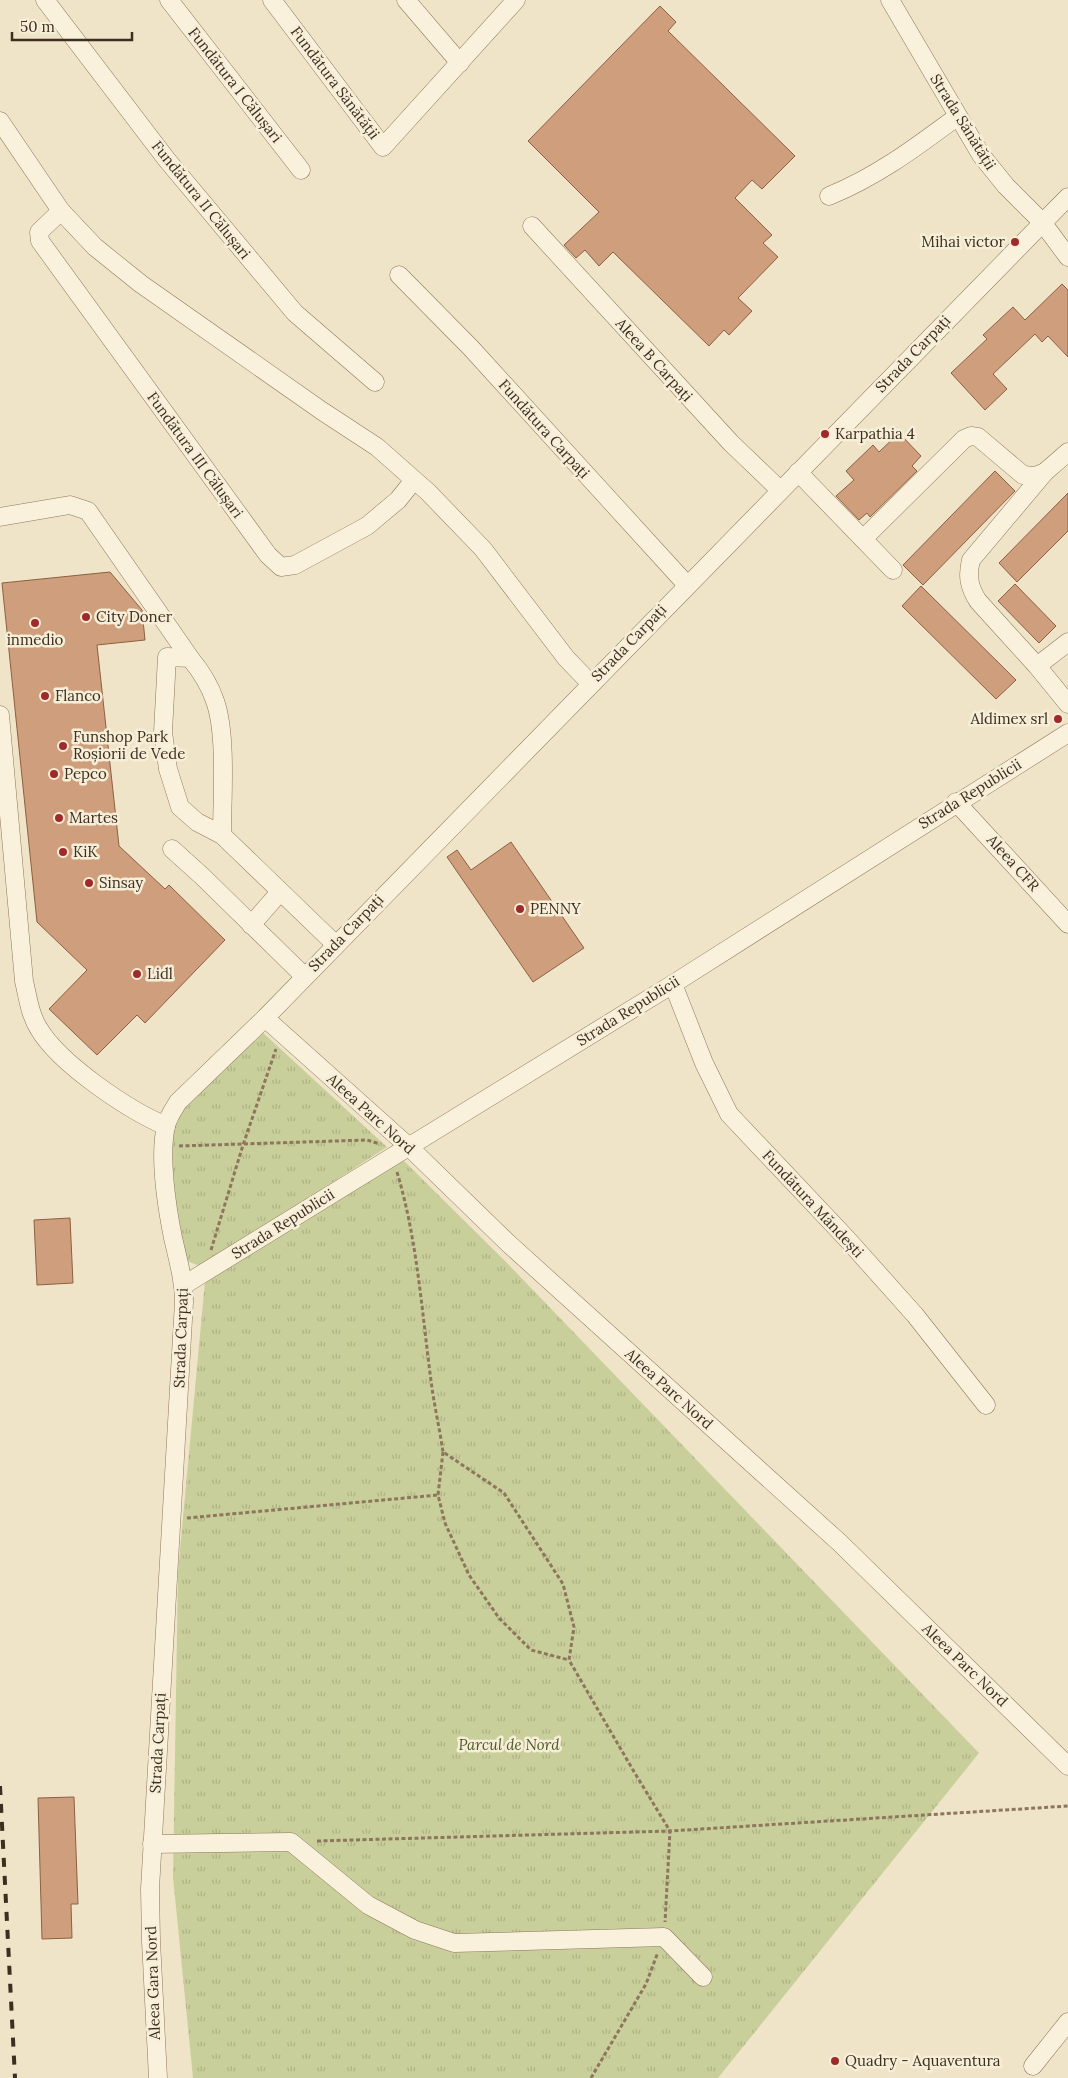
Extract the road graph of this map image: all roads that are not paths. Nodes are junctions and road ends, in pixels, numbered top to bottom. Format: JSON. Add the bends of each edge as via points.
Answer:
{"nodes":[{"id":1,"x":46,"y":0,"type":"edge"},
{"id":2,"x":169,"y":0,"type":"edge"},
{"id":3,"x":272,"y":0,"type":"edge"},
{"id":4,"x":406,"y":0,"type":"edge"},
{"id":5,"x":516,"y":0,"type":"edge"},
{"id":6,"x":890,"y":0,"type":"edge"},
{"id":7,"x":460,"y":63,"type":"junction"},
{"id":8,"x":958,"y":116,"type":"junction"},
{"id":9,"x":0,"y":121,"type":"edge"},
{"id":10,"x":301,"y":170,"type":"dead end"},
{"id":11,"x":829,"y":196,"type":"dead end"},
{"id":12,"x":1068,"y":197,"type":"edge"},
{"id":13,"x":61,"y":211,"type":"junction"},
{"id":14,"x":1042,"y":222,"type":"junction"},
{"id":15,"x":532,"y":226,"type":"dead end"},
{"id":16,"x":1068,"y":258,"type":"edge"},
{"id":17,"x":399,"y":275,"type":"dead end"},
{"id":18,"x":374,"y":382,"type":"dead end"},
{"id":19,"x":1068,"y":452,"type":"edge"},
{"id":20,"x":798,"y":472,"type":"junction"},
{"id":21,"x":1045,"y":472,"type":"junction"},
{"id":22,"x":414,"y":480,"type":"junction"},
{"id":23,"x":780,"y":490,"type":"junction"},
{"id":24,"x":0,"y":517,"type":"edge"},
{"id":25,"x":863,"y":539,"type":"junction"},
{"id":26,"x":893,"y":570,"type":"dead end"},
{"id":27,"x":687,"y":585,"type":"junction"},
{"id":28,"x":1068,"y":642,"type":"edge"},
{"id":29,"x":190,"y":658,"type":"junction"},
{"id":30,"x":1037,"y":666,"type":"junction"},
{"id":31,"x":590,"y":683,"type":"junction"},
{"id":32,"x":1068,"y":704,"type":"edge"},
{"id":33,"x":0,"y":715,"type":"edge"},
{"id":34,"x":1068,"y":732,"type":"edge"},
{"id":35,"x":956,"y":802,"type":"junction"},
{"id":36,"x":222,"y":835,"type":"junction"},
{"id":37,"x":172,"y":849,"type":"dead end"},
{"id":38,"x":280,"y":892,"type":"junction"},
{"id":39,"x":1068,"y":924,"type":"edge"},
{"id":40,"x":251,"y":925,"type":"junction"},
{"id":41,"x":335,"y":944,"type":"junction"},
{"id":42,"x":304,"y":976,"type":"junction"},
{"id":43,"x":673,"y":984,"type":"junction"},
{"id":44,"x":265,"y":1018,"type":"junction"},
{"id":45,"x":166,"y":1126,"type":"junction"},
{"id":46,"x":401,"y":1151,"type":"junction"},
{"id":47,"x":184,"y":1285,"type":"junction"},
{"id":48,"x":986,"y":1404,"type":"dead end"},
{"id":49,"x":1068,"y":1766,"type":"edge"},
{"id":50,"x":152,"y":1844,"type":"junction"},
{"id":51,"x":150,"y":1889,"type":"joint"},
{"id":52,"x":703,"y":1978,"type":"dead end"},
{"id":53,"x":1068,"y":2022,"type":"edge"},
{"id":54,"x":1033,"y":2066,"type":"dead end"},
{"id":55,"x":158,"y":2078,"type":"edge"}],
"edges":[{"from":1,"to":18,"type":"street","name":"Fundătura II Călușari","via":[[167,160],[295,313]]},
{"from":2,"to":10,"type":"street","name":"Fundătura I Călușari"},
{"from":3,"to":7,"type":"street","name":"Fundătura Sănătății","via":[[383,146]]},
{"from":4,"to":7,"type":"street"},
{"from":5,"to":7,"type":"street","name":"Fundătura Sănătății"},
{"from":6,"to":8,"type":"street","name":"Strada Sănătății"},
{"from":8,"to":11,"type":"street","via":[[887,168]]},
{"from":8,"to":14,"type":"street","name":"Strada Sănătății","via":[[987,163]]},
{"from":9,"to":13,"type":"street"},
{"from":12,"to":14,"type":"street","name":"Strada Carpați"},
{"from":13,"to":22,"type":"street","via":[[95,247],[141,284],[377,447]]},
{"from":13,"to":22,"type":"street","name":"Fundătura III Călușari","via":[[39,232],[40,241],[268,555],[281,567],[295,565],[367,526],[398,500]]},
{"from":14,"to":16,"type":"street","name":"Strada Sănătății"},
{"from":14,"to":20,"type":"street","name":"Strada Carpați"},
{"from":15,"to":23,"type":"street","name":"Aleea B Carpați","via":[[711,422]]},
{"from":17,"to":27,"type":"street","name":"Fundătura Carpați","via":[[471,348]]},
{"from":19,"to":21,"type":"street"},
{"from":20,"to":23,"type":"street","name":"Strada Carpați"},
{"from":20,"to":25,"type":"street"},
{"from":21,"to":25,"type":"street","via":[[1035,476],[1023,475],[978,437],[971,436],[964,439]]},
{"from":21,"to":30,"type":"street","via":[[979,549],[969,571],[972,591],[978,601]]},
{"from":22,"to":31,"type":"street","via":[[483,548],[566,658]]},
{"from":23,"to":27,"type":"street","name":"Strada Carpați"},
{"from":24,"to":29,"type":"street","via":[[70,505],[88,510]]},
{"from":25,"to":26,"type":"street"},
{"from":27,"to":31,"type":"street","name":"Strada Carpați"},
{"from":28,"to":30,"type":"street"},
{"from":29,"to":36,"type":"street","via":[[215,700],[221,723]]},
{"from":29,"to":36,"type":"street","via":[[167,657],[163,732],[168,769],[180,807],[197,822]]},
{"from":30,"to":32,"type":"street"},
{"from":31,"to":41,"type":"street","name":"Strada Carpați"},
{"from":33,"to":45,"type":"street","via":[[24,981],[38,1029],[52,1046],[97,1085],[146,1118]]},
{"from":34,"to":35,"type":"street","name":"Strada Republicii"},
{"from":35,"to":39,"type":"street","name":"Aleea CFR"},
{"from":35,"to":43,"type":"street","name":"Strada Republicii"},
{"from":36,"to":38,"type":"street"},
{"from":37,"to":40,"type":"street"},
{"from":38,"to":40,"type":"street"},
{"from":38,"to":41,"type":"street"},
{"from":40,"to":42,"type":"street"},
{"from":41,"to":42,"type":"street","name":"Strada Carpați"},
{"from":42,"to":44,"type":"street","name":"Strada Carpați"},
{"from":43,"to":46,"type":"street","name":"Strada Republicii"},
{"from":43,"to":48,"type":"street","name":"Fundătura Măndești","via":[[704,1063],[730,1114],[915,1314]]},
{"from":44,"to":45,"type":"street","name":"Strada Carpați","via":[[178,1102]]},
{"from":44,"to":46,"type":"street","name":"Aleea Parc Nord"},
{"from":45,"to":47,"type":"street","name":"Strada Carpați","via":[[165,1174],[173,1236]]},
{"from":46,"to":47,"type":"street","name":"Strada Republicii"},
{"from":46,"to":49,"type":"street","name":"Aleea Parc Nord","via":[[509,1244],[840,1543]]},
{"from":47,"to":50,"type":"street","name":"Strada Carpați"},
{"from":50,"to":51,"type":"street","name":"Strada Carpați"},
{"from":50,"to":52,"type":"street","via":[[291,1842],[368,1905],[414,1930],[441,1939],[454,1943],[664,1937]]},
{"from":51,"to":55,"type":"street","name":"Aleea Gara Nord"},
{"from":53,"to":54,"type":"street"}]}
